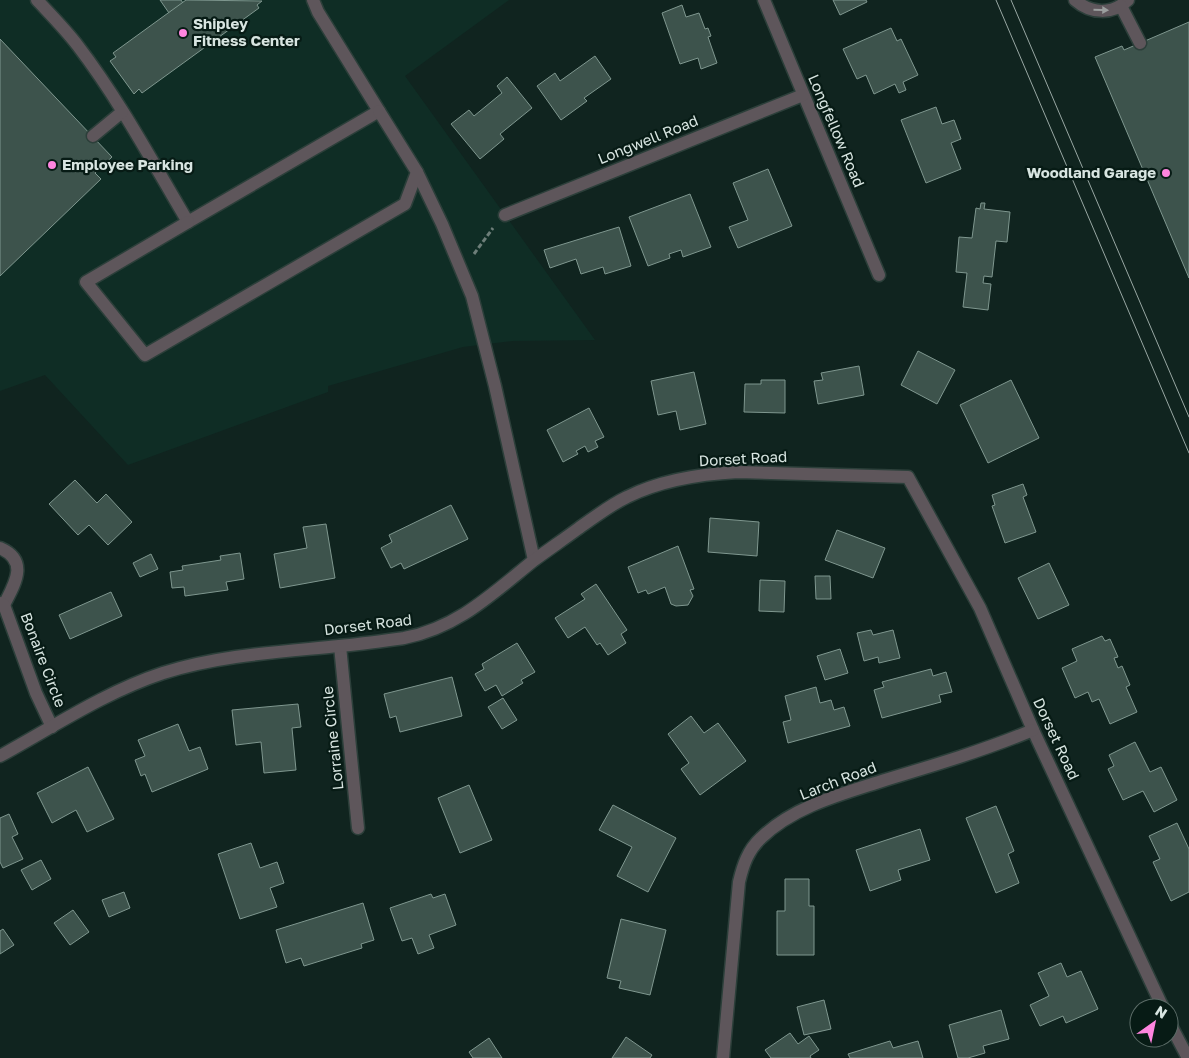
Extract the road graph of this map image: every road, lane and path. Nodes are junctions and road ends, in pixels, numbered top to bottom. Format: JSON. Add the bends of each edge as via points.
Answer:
{"nodes":[{"id":1,"x":37,"y":0,"type":"edge"},
{"id":2,"x":313,"y":0,"type":"edge"},
{"id":3,"x":764,"y":0,"type":"edge"},
{"id":4,"x":1075,"y":0,"type":"edge"},
{"id":5,"x":1124,"y":3,"type":"edge"},
{"id":6,"x":1140,"y":43,"type":"dead end"},
{"id":7,"x":803,"y":95,"type":"junction"},
{"id":8,"x":379,"y":111,"type":"junction"},
{"id":9,"x":122,"y":112,"type":"junction"},
{"id":10,"x":93,"y":136,"type":"dead end"},
{"id":11,"x":416,"y":172,"type":"junction"},
{"id":12,"x":505,"y":216,"type":"joint"},
{"id":13,"x":188,"y":222,"type":"junction"},
{"id":14,"x":879,"y":275,"type":"dead end"},
{"id":15,"x":464,"y":278,"type":"junction"},
{"id":16,"x":0,"y":548,"type":"edge"},
{"id":17,"x":534,"y":560,"type":"junction"},
{"id":18,"x":2,"y":604,"type":"edge"},
{"id":19,"x":340,"y":646,"type":"junction"},
{"id":20,"x":52,"y":727,"type":"junction"},
{"id":21,"x":1033,"y":730,"type":"junction"},
{"id":22,"x":0,"y":756,"type":"edge"},
{"id":23,"x":358,"y":828,"type":"dead end"},
{"id":24,"x":1157,"y":998,"type":"edge"},
{"id":25,"x":1179,"y":1042,"type":"edge"},
{"id":26,"x":723,"y":1058,"type":"edge"},
{"id":27,"x":1187,"y":1058,"type":"edge"}],
"edges":[{"from":1,"to":9,"type":"street","via":[[77,45]]},
{"from":2,"to":8,"type":"street"},
{"from":3,"to":7,"type":"street","name":"Longfellow Road"},
{"from":4,"to":5,"type":"street","one_way":true,"via":[[1085,8],[1097,11],[1108,11]]},
{"from":5,"to":6,"type":"street"},
{"from":7,"to":12,"type":"street","name":"Longwell Road"},
{"from":7,"to":14,"type":"street","name":"Longfellow Road"},
{"from":8,"to":11,"type":"street"},
{"from":8,"to":13,"type":"street"},
{"from":9,"to":10,"type":"street"},
{"from":9,"to":13,"type":"street"},
{"from":11,"to":13,"type":"street","via":[[405,204],[145,355],[86,282]]},
{"from":11,"to":15,"type":"street"},
{"from":12,"to":15,"type":"path","via":[[476,252]]},
{"from":15,"to":17,"type":"street","via":[[472,296],[495,386]]},
{"from":16,"to":18,"type":"street","name":"Bonaire Circle","via":[[14,560],[18,573]]},
{"from":17,"to":19,"type":"street","name":"Dorset Road","via":[[467,612],[438,629],[404,638]]},
{"from":17,"to":21,"type":"street","name":"Dorset Road","via":[[616,503],[649,488],[681,479],[761,471],[908,477],[980,608]]},
{"from":18,"to":20,"type":"street","name":"Bonaire Circle"},
{"from":19,"to":20,"type":"street","name":"Dorset Road","via":[[200,662],[122,690]]},
{"from":19,"to":23,"type":"street","name":"Lorraine Circle"},
{"from":20,"to":22,"type":"street","name":"Dorset Road"},
{"from":21,"to":24,"type":"street","name":"Dorset Road"},
{"from":21,"to":26,"type":"street","name":"Larch Road","via":[[988,748],[838,795],[803,810],[760,838],[746,857],[740,882]]},
{"from":25,"to":27,"type":"street"}]}
